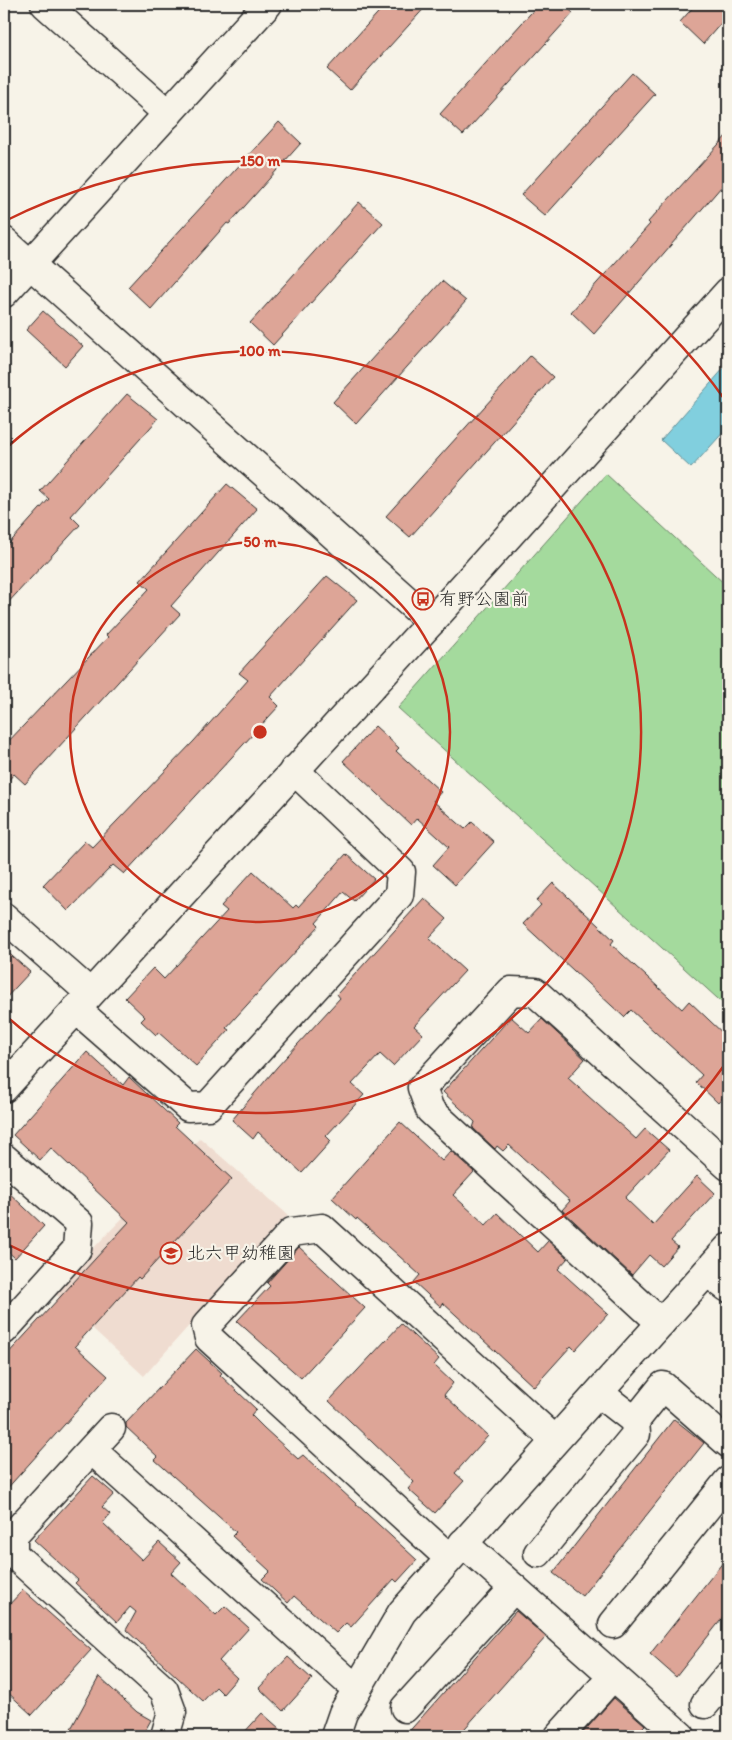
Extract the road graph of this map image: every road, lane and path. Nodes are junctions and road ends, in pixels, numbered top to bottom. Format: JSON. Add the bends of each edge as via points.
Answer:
{"nodes":[{"id":1,"x":45,"y":4,"type":"edge"},
{"id":2,"x":268,"y":4,"type":"edge"},
{"id":3,"x":168,"y":114,"type":"junction"},
{"id":4,"x":4,"y":241,"type":"edge"},
{"id":5,"x":30,"y":264,"type":"junction"},
{"id":6,"x":728,"y":292,"type":"edge"},
{"id":7,"x":4,"y":293,"type":"edge"},
{"id":8,"x":431,"y":622,"type":"junction"},
{"id":9,"x":294,"y":770,"type":"junction"},
{"id":10,"x":4,"y":917,"type":"edge"},
{"id":11,"x":83,"y":1001,"type":"junction"},
{"id":12,"x":4,"y":1088,"type":"edge"},
{"id":13,"x":4,"y":1158,"type":"edge"},
{"id":14,"x":728,"y":1166,"type":"edge"},
{"id":15,"x":728,"y":1248,"type":"edge"},
{"id":16,"x":707,"y":1272,"type":"junction"},
{"id":17,"x":728,"y":1288,"type":"edge"},
{"id":18,"x":661,"y":1323,"type":"junction"},
{"id":19,"x":4,"y":1330,"type":"edge"},
{"id":20,"x":599,"y":1393,"type":"junction"},
{"id":21,"x":635,"y":1422,"type":"junction"},
{"id":22,"x":111,"y":1428,"type":"dead end"},
{"id":23,"x":555,"y":1440,"type":"junction"},
{"id":24,"x":728,"y":1443,"type":"edge"},
{"id":25,"x":92,"y":1450,"type":"junction"},
{"id":26,"x":728,"y":1481,"type":"edge"},
{"id":27,"x":456,"y":1551,"type":"junction"},
{"id":28,"x":538,"y":1553,"type":"dead end"},
{"id":29,"x":514,"y":1588,"type":"junction"},
{"id":30,"x":613,"y":1624,"type":"dead end"},
{"id":31,"x":613,"y":1676,"type":"junction"},
{"id":32,"x":728,"y":1676,"type":"edge"},
{"id":33,"x":358,"y":1687,"type":"junction"},
{"id":34,"x":705,"y":1704,"type":"dead end"},
{"id":35,"x":404,"y":1708,"type":"dead end"},
{"id":36,"x":165,"y":1736,"type":"edge"},
{"id":37,"x":335,"y":1736,"type":"edge"},
{"id":38,"x":559,"y":1736,"type":"edge"},
{"id":39,"x":681,"y":1736,"type":"edge"}],
"edges":[{"from":1,"to":3,"type":"street"},
{"from":2,"to":3,"type":"street"},
{"from":3,"to":5,"type":"street"},
{"from":4,"to":5,"type":"street"},
{"from":5,"to":7,"type":"street"},
{"from":5,"to":8,"type":"street"},
{"from":6,"to":8,"type":"street"},
{"from":8,"to":9,"type":"street"},
{"from":9,"to":11,"type":"street"},
{"from":9,"to":11,"type":"street","via":[[401,872],[399,895],[208,1106],[188,1107]]},
{"from":10,"to":11,"type":"street"},
{"from":11,"to":12,"type":"street"},
{"from":13,"to":19,"type":"street","via":[[79,1223],[77,1249]]},
{"from":14,"to":18,"type":"street","via":[[535,992],[511,991],[422,1088],[430,1110]]},
{"from":15,"to":16,"type":"street"},
{"from":16,"to":17,"type":"street"},
{"from":16,"to":18,"type":"street"},
{"from":18,"to":20,"type":"street"},
{"from":20,"to":21,"type":"street"},
{"from":20,"to":23,"type":"street"},
{"from":21,"to":24,"type":"street","via":[[663,1386]]},
{"from":21,"to":28,"type":"street","via":[[636,1434]]},
{"from":22,"to":25,"type":"street"},
{"from":23,"to":27,"type":"street"},
{"from":23,"to":27,"type":"street","via":[[322,1228],[292,1232],[206,1326],[209,1338]]},
{"from":25,"to":33,"type":"street","via":[[345,1679]]},
{"from":25,"to":36,"type":"street","via":[[13,1535],[13,1554],[164,1690],[172,1712]]},
{"from":26,"to":30,"type":"street"},
{"from":27,"to":29,"type":"street"},
{"from":27,"to":33,"type":"street","via":[[402,1612]]},
{"from":29,"to":31,"type":"street"},
{"from":29,"to":35,"type":"street"},
{"from":31,"to":38,"type":"street"},
{"from":31,"to":39,"type":"street"},
{"from":32,"to":34,"type":"street"},
{"from":33,"to":37,"type":"street","via":[[343,1713]]}]}
